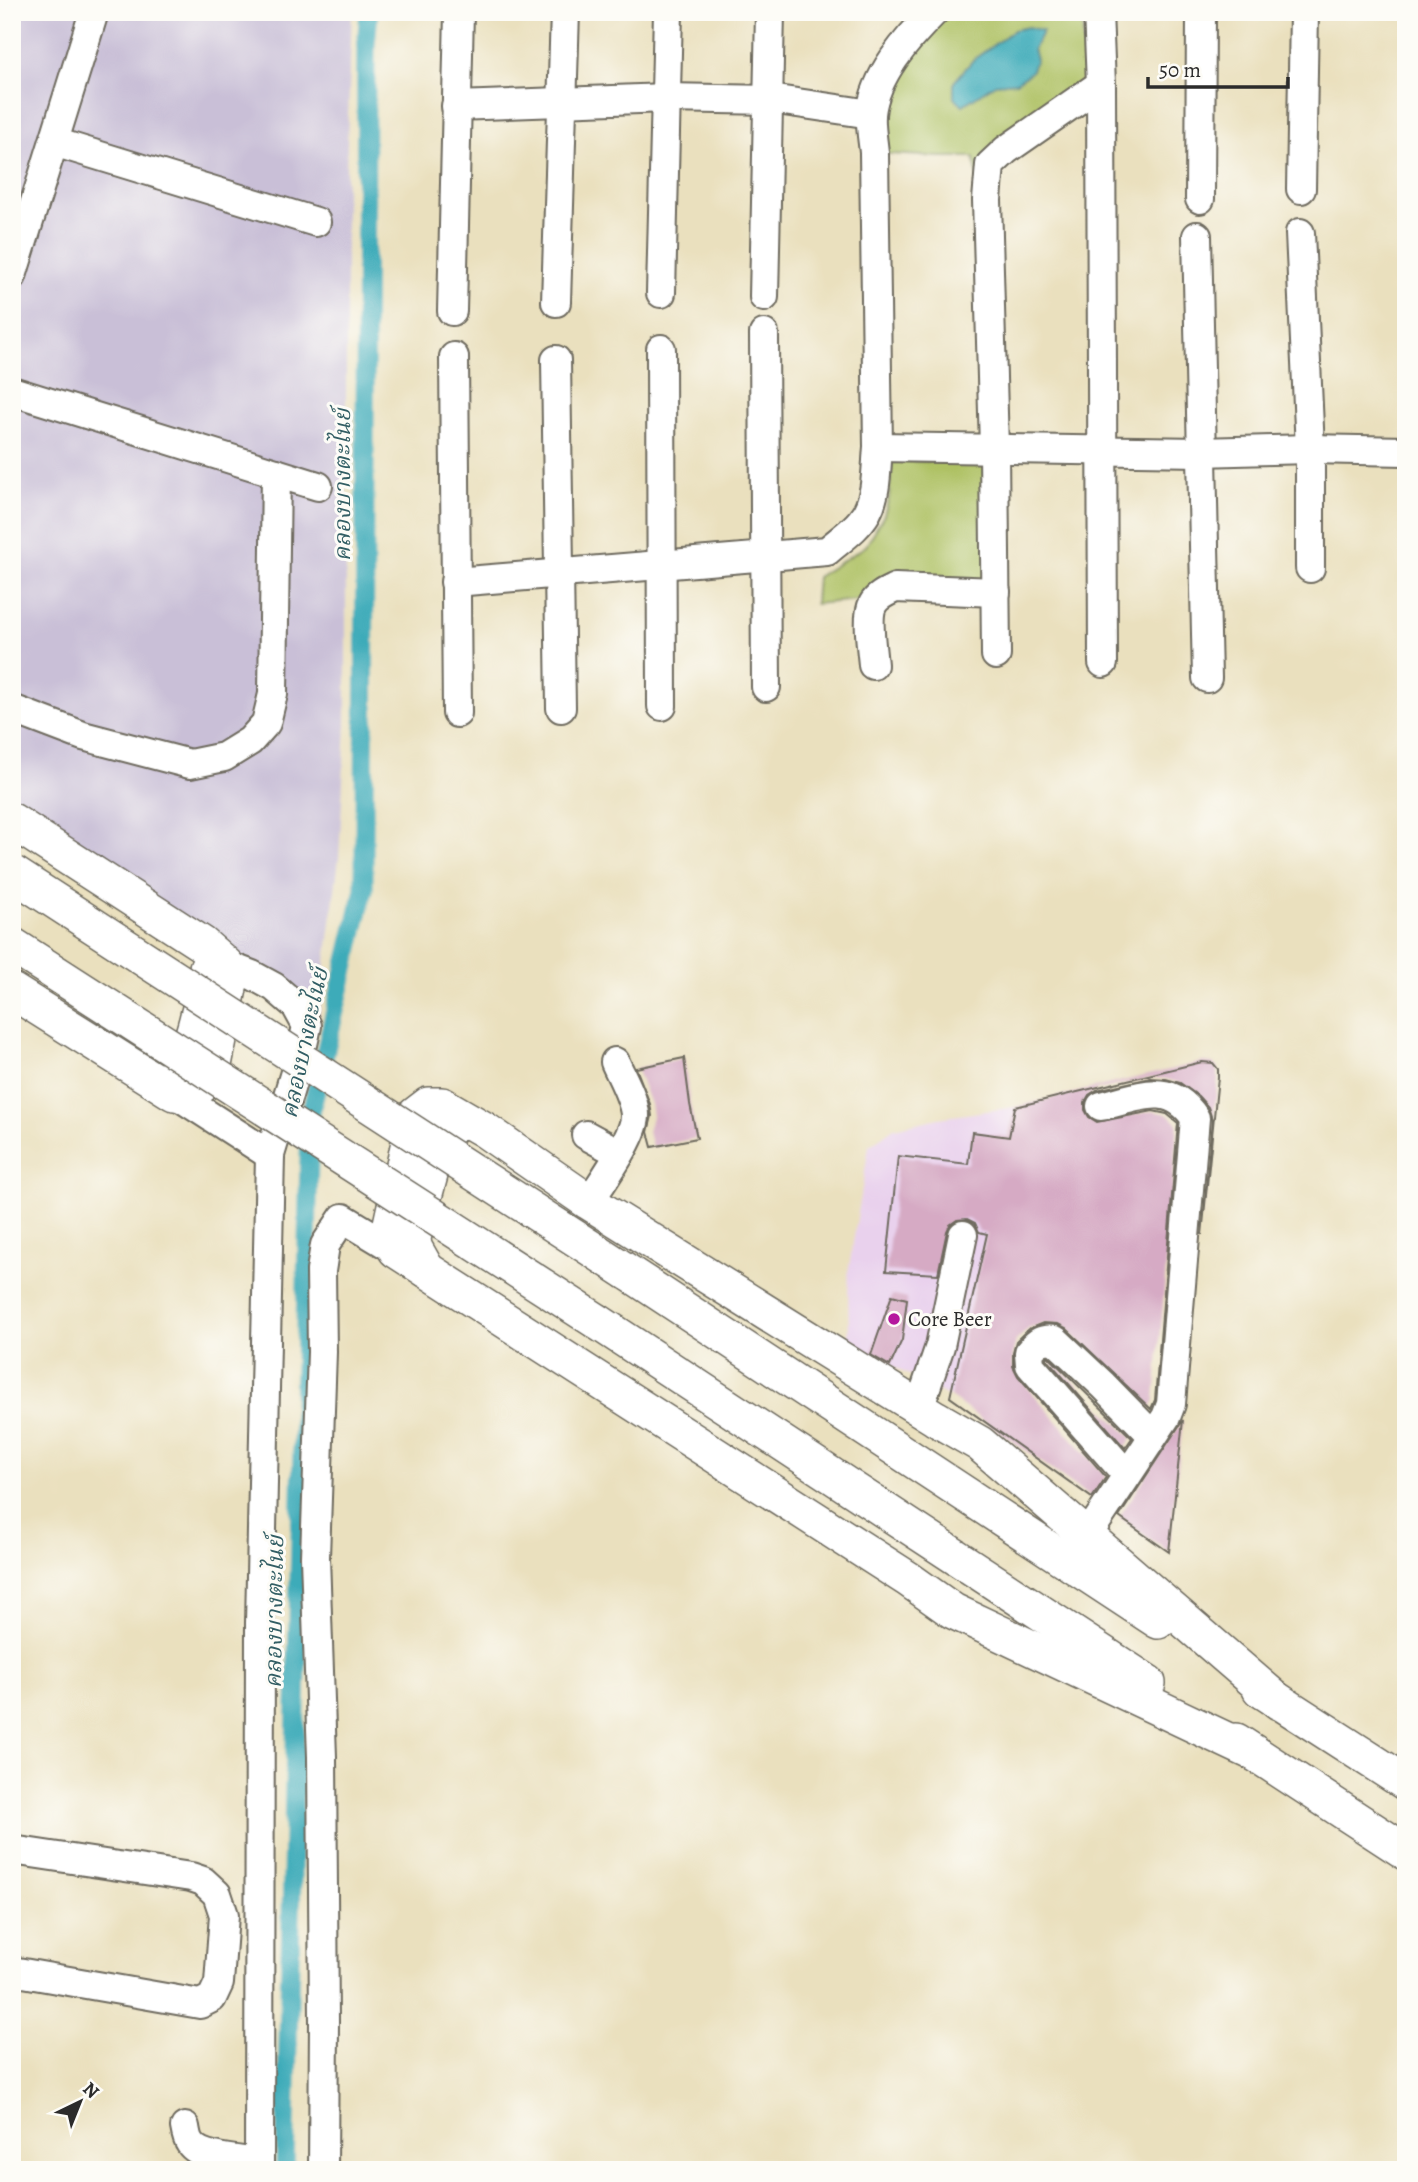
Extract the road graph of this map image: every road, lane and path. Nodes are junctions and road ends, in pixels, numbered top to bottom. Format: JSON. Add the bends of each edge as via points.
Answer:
{"nodes":[{"id":1,"x":94,"y":12,"type":"edge"},
{"id":2,"x":459,"y":12,"type":"edge"},
{"id":3,"x":565,"y":12,"type":"edge"},
{"id":4,"x":668,"y":12,"type":"edge"},
{"id":5,"x":770,"y":12,"type":"edge"},
{"id":6,"x":933,"y":12,"type":"edge"},
{"id":7,"x":1098,"y":12,"type":"edge"},
{"id":8,"x":1201,"y":12,"type":"edge"},
{"id":9,"x":1304,"y":12,"type":"edge"},
{"id":10,"x":1101,"y":84,"type":"junction"},
{"id":11,"x":666,"y":98,"type":"junction"},
{"id":12,"x":769,"y":100,"type":"junction"},
{"id":13,"x":563,"y":102,"type":"junction"},
{"id":14,"x":456,"y":106,"type":"junction"},
{"id":15,"x":871,"y":114,"type":"junction"},
{"id":16,"x":54,"y":142,"type":"junction"},
{"id":17,"x":1301,"y":189,"type":"dead end"},
{"id":18,"x":1200,"y":198,"type":"dead end"},
{"id":19,"x":316,"y":222,"type":"dead end"},
{"id":20,"x":1300,"y":233,"type":"dead end"},
{"id":21,"x":1197,"y":236,"type":"dead end"},
{"id":22,"x":12,"y":275,"type":"edge"},
{"id":23,"x":661,"y":293,"type":"dead end"},
{"id":24,"x":765,"y":297,"type":"dead end"},
{"id":25,"x":556,"y":302,"type":"dead end"},
{"id":26,"x":452,"y":311,"type":"dead end"},
{"id":27,"x":764,"y":334,"type":"dead end"},
{"id":28,"x":661,"y":349,"type":"dead end"},
{"id":29,"x":454,"y":357,"type":"dead end"},
{"id":30,"x":555,"y":360,"type":"dead end"},
{"id":31,"x":12,"y":391,"type":"edge"},
{"id":32,"x":878,"y":447,"type":"junction"},
{"id":33,"x":995,"y":448,"type":"junction"},
{"id":34,"x":1102,"y":449,"type":"junction"},
{"id":35,"x":1310,"y":449,"type":"junction"},
{"id":36,"x":1406,"y":451,"type":"edge"},
{"id":37,"x":1201,"y":452,"type":"junction"},
{"id":38,"x":276,"y":473,"type":"junction"},
{"id":39,"x":318,"y":486,"type":"dead end"},
{"id":40,"x":766,"y":556,"type":"junction"},
{"id":41,"x":661,"y":565,"type":"junction"},
{"id":42,"x":1310,"y":568,"type":"dead end"},
{"id":43,"x":558,"y":573,"type":"junction"},
{"id":44,"x":455,"y":582,"type":"junction"},
{"id":45,"x":996,"y":592,"type":"junction"},
{"id":46,"x":996,"y":656,"type":"dead end"},
{"id":47,"x":1103,"y":663,"type":"dead end"},
{"id":48,"x":873,"y":665,"type":"dead end"},
{"id":49,"x":1207,"y":678,"type":"dead end"},
{"id":50,"x":766,"y":687,"type":"dead end"},
{"id":51,"x":662,"y":706,"type":"dead end"},
{"id":52,"x":561,"y":708,"type":"dead end"},
{"id":53,"x":12,"y":709,"type":"edge"},
{"id":54,"x":457,"y":713,"type":"dead end"},
{"id":55,"x":12,"y":821,"type":"edge"},
{"id":56,"x":12,"y":873,"type":"edge"},
{"id":57,"x":12,"y":945,"type":"edge"},
{"id":58,"x":214,"y":955,"type":"junction"},
{"id":59,"x":12,"y":991,"type":"edge"},
{"id":60,"x":615,"y":1062,"type":"dead end"},
{"id":61,"x":140,"y":1072,"type":"junction"},
{"id":62,"x":174,"y":1093,"type":"junction"},
{"id":63,"x":1101,"y":1106,"type":"dead end"},
{"id":64,"x":485,"y":1130,"type":"junction"},
{"id":65,"x":586,"y":1135,"type":"dead end"},
{"id":66,"x":619,"y":1153,"type":"junction"},
{"id":67,"x":270,"y":1155,"type":"junction"},
{"id":68,"x":589,"y":1202,"type":"junction"},
{"id":69,"x":963,"y":1236,"type":"dead end"},
{"id":70,"x":396,"y":1250,"type":"junction"},
{"id":71,"x":427,"y":1270,"type":"junction"},
{"id":72,"x":1103,"y":1385,"type":"junction"},
{"id":73,"x":927,"y":1413,"type":"junction"},
{"id":74,"x":1075,"y":1416,"type":"junction"},
{"id":75,"x":1153,"y":1436,"type":"junction"},
{"id":76,"x":914,"y":1459,"type":"junction"},
{"id":77,"x":1127,"y":1475,"type":"junction"},
{"id":78,"x":1087,"y":1536,"type":"junction"},
{"id":79,"x":931,"y":1541,"type":"junction"},
{"id":80,"x":908,"y":1579,"type":"junction"},
{"id":81,"x":1279,"y":1702,"type":"junction"},
{"id":82,"x":1254,"y":1753,"type":"junction"},
{"id":83,"x":1406,"y":1783,"type":"edge"},
{"id":84,"x":12,"y":1850,"type":"edge"},
{"id":85,"x":1406,"y":1852,"type":"edge"},
{"id":86,"x":12,"y":1971,"type":"edge"},
{"id":87,"x":185,"y":2127,"type":"dead end"},
{"id":88,"x":259,"y":2166,"type":"edge"},
{"id":89,"x":323,"y":2170,"type":"edge"}],
"edges":[{"from":1,"to":16,"type":"street"},
{"from":2,"to":14,"type":"street"},
{"from":3,"to":13,"type":"street"},
{"from":4,"to":11,"type":"street"},
{"from":5,"to":12,"type":"street"},
{"from":6,"to":15,"type":"street","via":[[899,51],[878,89]]},
{"from":7,"to":10,"type":"street"},
{"from":8,"to":18,"type":"street"},
{"from":9,"to":17,"type":"street"},
{"from":10,"to":33,"type":"street","via":[[990,165],[987,200]]},
{"from":10,"to":34,"type":"street"},
{"from":11,"to":12,"type":"street"},
{"from":11,"to":13,"type":"street"},
{"from":11,"to":23,"type":"street"},
{"from":12,"to":15,"type":"street"},
{"from":12,"to":24,"type":"street"},
{"from":13,"to":14,"type":"street"},
{"from":13,"to":25,"type":"street"},
{"from":14,"to":26,"type":"street"},
{"from":15,"to":32,"type":"street"},
{"from":16,"to":19,"type":"street"},
{"from":16,"to":22,"type":"street"},
{"from":20,"to":35,"type":"street"},
{"from":21,"to":37,"type":"street"},
{"from":27,"to":40,"type":"street"},
{"from":28,"to":41,"type":"street"},
{"from":29,"to":44,"type":"street"},
{"from":30,"to":43,"type":"street"},
{"from":31,"to":38,"type":"street"},
{"from":32,"to":33,"type":"street"},
{"from":32,"to":40,"type":"street","via":[[867,511],[849,533],[827,551]]},
{"from":33,"to":34,"type":"street"},
{"from":33,"to":45,"type":"street"},
{"from":34,"to":37,"type":"street"},
{"from":34,"to":47,"type":"street"},
{"from":35,"to":36,"type":"street"},
{"from":35,"to":37,"type":"street"},
{"from":35,"to":42,"type":"street"},
{"from":37,"to":49,"type":"street"},
{"from":38,"to":39,"type":"street"},
{"from":38,"to":53,"type":"street","via":[[272,694],[266,723],[250,741],[224,757],[190,764],[83,736]]},
{"from":40,"to":41,"type":"street"},
{"from":40,"to":50,"type":"street"},
{"from":41,"to":43,"type":"street"},
{"from":41,"to":51,"type":"street"},
{"from":43,"to":44,"type":"street"},
{"from":43,"to":52,"type":"street"},
{"from":44,"to":54,"type":"street"},
{"from":45,"to":46,"type":"street"},
{"from":45,"to":48,"type":"street","via":[[895,587],[883,593],[870,611]]},
{"from":55,"to":58,"type":"main road"},
{"from":56,"to":76,"type":"main road","bridge":true},
{"from":57,"to":79,"type":"main road","bridge":true},
{"from":58,"to":61,"type":"main road","via":[[190,1047],[176,1076],[167,1080]]},
{"from":58,"to":62,"type":"main road","via":[[230,983],[214,1065],[197,1091]]},
{"from":58,"to":67,"type":"street","via":[[274,987],[296,1006],[307,1026]]},
{"from":59,"to":61,"type":"main road"},
{"from":60,"to":66,"type":"street","via":[[635,1114],[634,1129]]},
{"from":61,"to":62,"type":"main road"},
{"from":62,"to":67,"type":"street"},
{"from":63,"to":75,"type":"street","via":[[1158,1094],[1174,1097],[1195,1118],[1171,1404]]},
{"from":64,"to":68,"type":"main road"},
{"from":64,"to":70,"type":"main road","via":[[442,1105],[428,1105],[415,1115],[389,1233]]},
{"from":64,"to":71,"type":"main road","via":[[455,1126],[441,1134],[413,1238]]},
{"from":65,"to":66,"type":"street"},
{"from":66,"to":68,"type":"street"},
{"from":67,"to":88,"type":"street","via":[[260,1623]]},
{"from":68,"to":73,"type":"main road"},
{"from":69,"to":73,"type":"street"},
{"from":70,"to":71,"type":"main road"},
{"from":70,"to":89,"type":"street","via":[[343,1218],[326,1245],[321,1271],[316,1557],[322,1757]]},
{"from":71,"to":80,"type":"main road"},
{"from":72,"to":74,"type":"street"},
{"from":72,"to":74,"type":"street","via":[[1055,1340],[1045,1338],[1034,1345],[1029,1352],[1030,1365]]},
{"from":72,"to":75,"type":"street"},
{"from":73,"to":76,"type":"main road","via":[[962,1441],[962,1459],[943,1471]]},
{"from":73,"to":78,"type":"main road","via":[[980,1444]]},
{"from":74,"to":77,"type":"street"},
{"from":75,"to":77,"type":"street"},
{"from":76,"to":81,"type":"main road"},
{"from":77,"to":78,"type":"street"},
{"from":78,"to":81,"type":"main road"},
{"from":79,"to":80,"type":"main road","via":[[956,1566],[960,1585],[945,1594]]},
{"from":79,"to":82,"type":"main road"},
{"from":80,"to":82,"type":"main road","via":[[953,1611]]},
{"from":81,"to":83,"type":"main road"},
{"from":82,"to":85,"type":"main road"},
{"from":84,"to":86,"type":"street","via":[[191,1877],[203,1881],[217,1895],[223,1915],[219,1983],[212,1998],[200,2004]]},
{"from":87,"to":88,"type":"street","via":[[191,2146],[199,2151]]}]}
